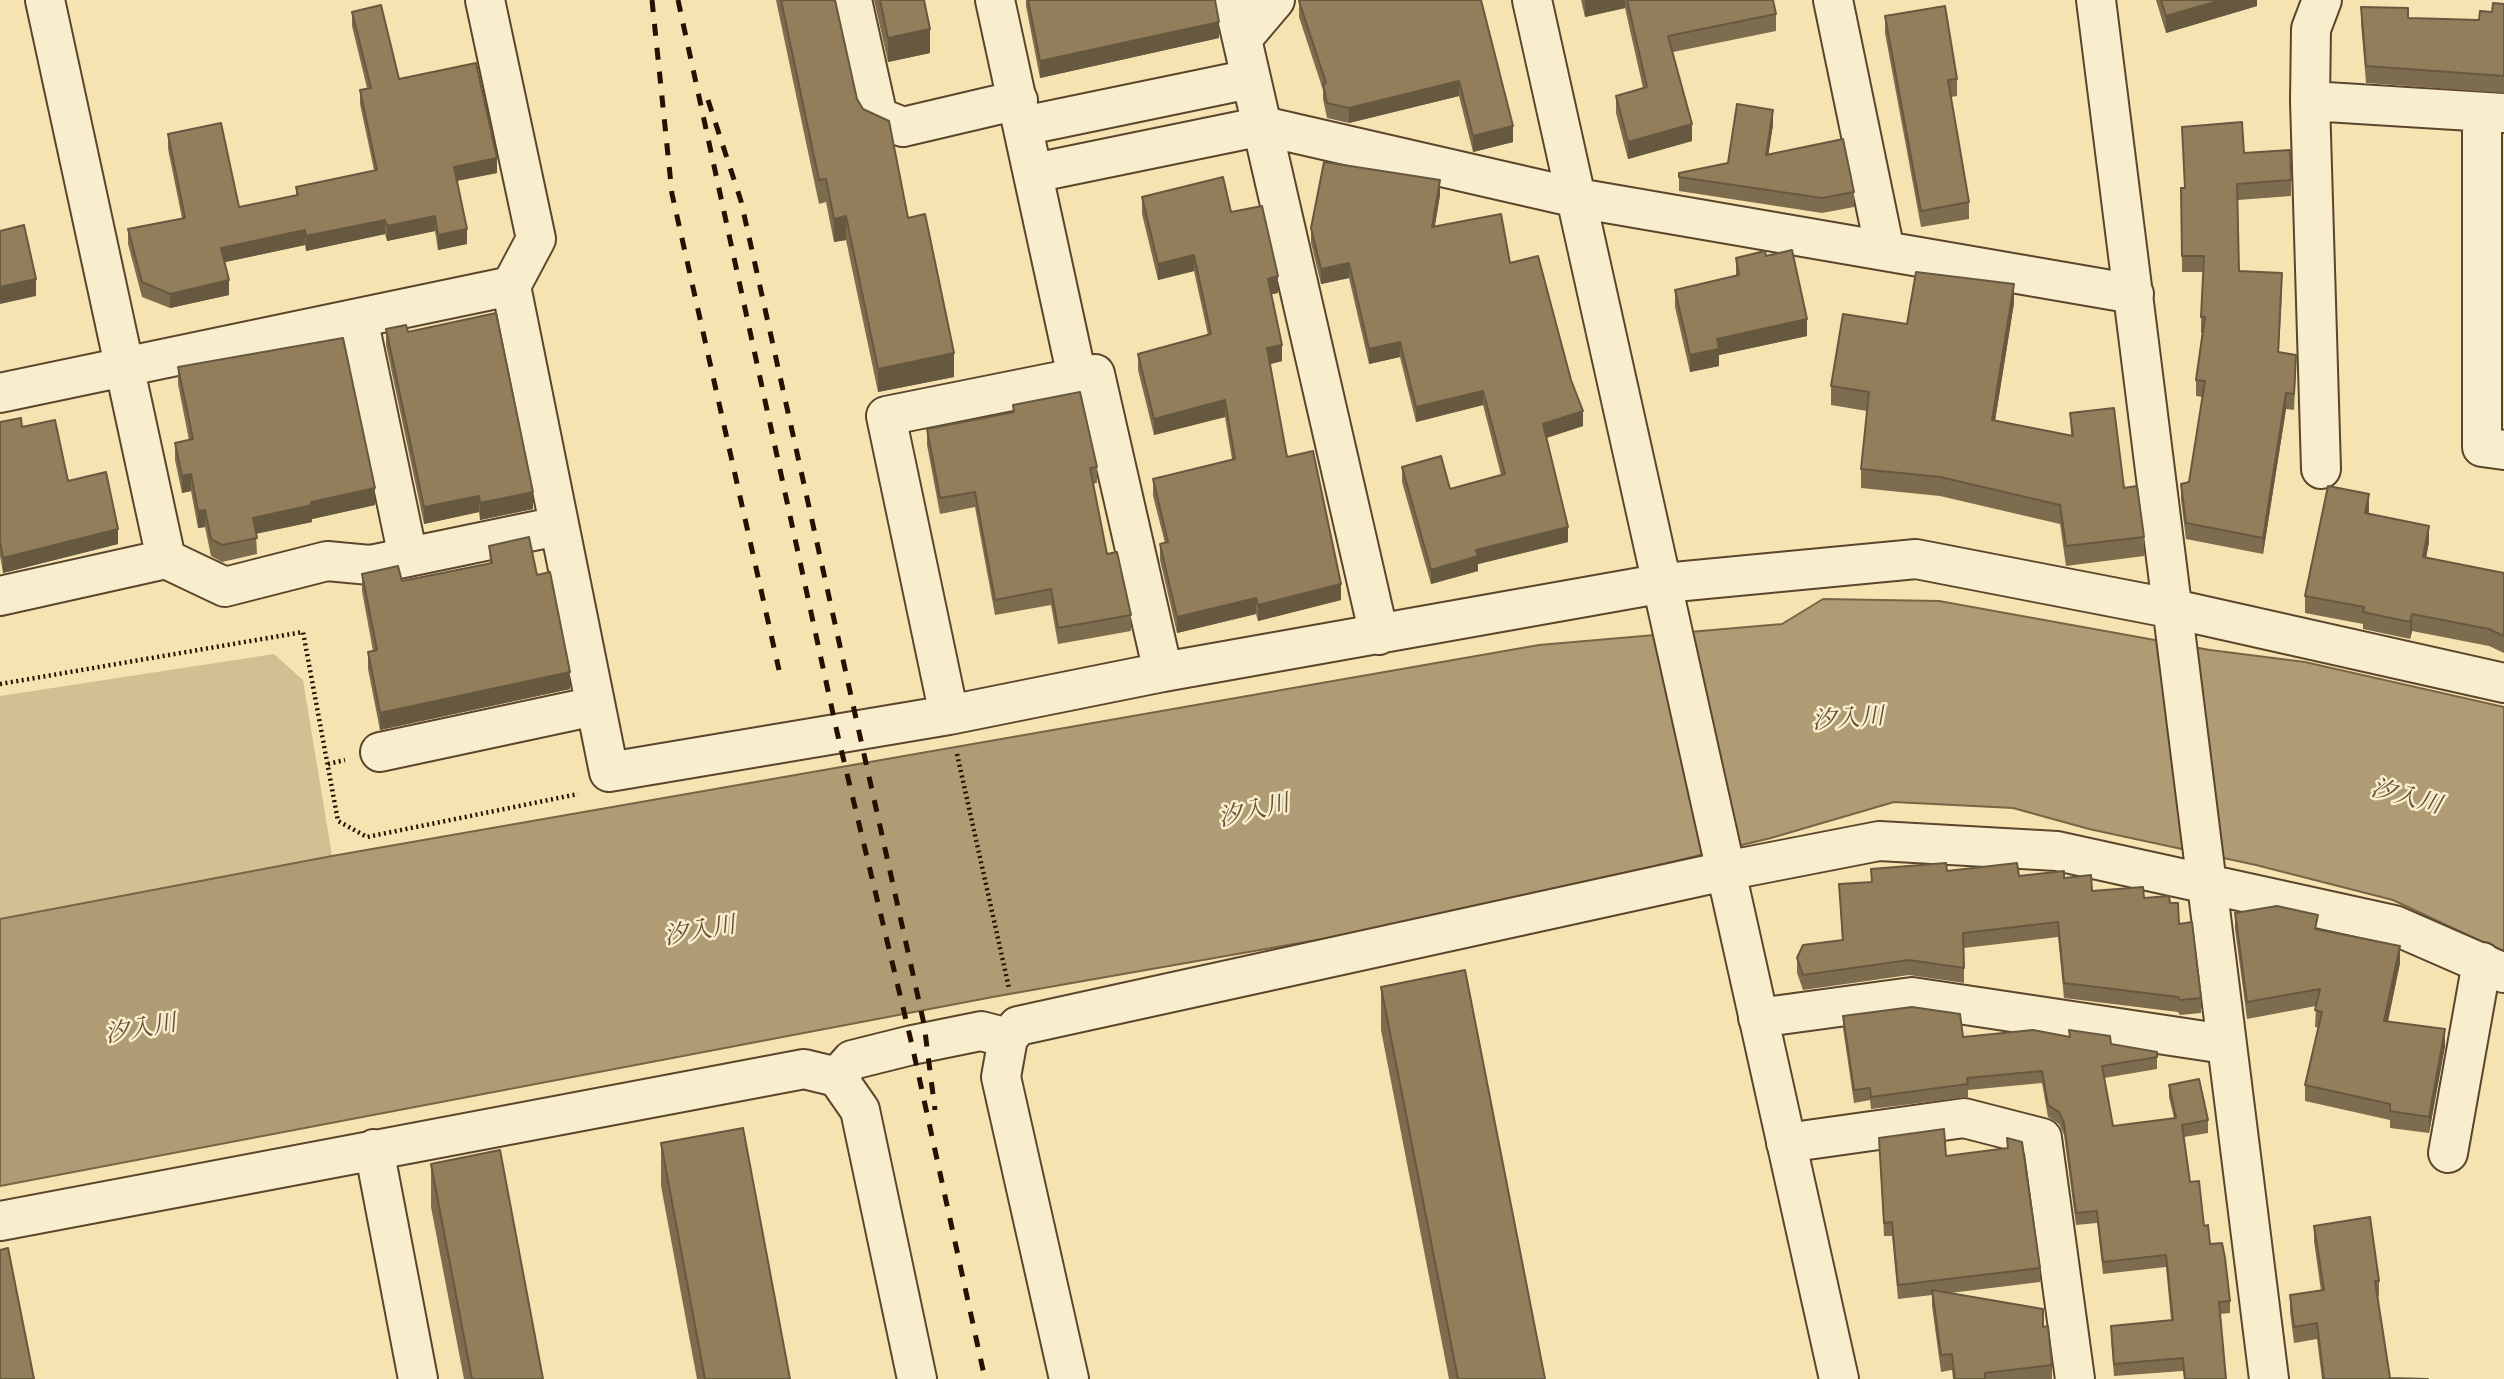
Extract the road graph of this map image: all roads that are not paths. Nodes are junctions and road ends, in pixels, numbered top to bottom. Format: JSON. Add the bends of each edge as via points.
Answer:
{"nodes":[{"id":1,"x":45,"y":0,"type":"edge"},
{"id":2,"x":485,"y":0,"type":"edge"},
{"id":3,"x":852,"y":0,"type":"edge"},
{"id":4,"x":995,"y":0,"type":"edge"},
{"id":5,"x":1233,"y":0,"type":"edge"},
{"id":6,"x":1275,"y":0,"type":"edge"},
{"id":7,"x":1532,"y":0,"type":"edge"},
{"id":8,"x":1833,"y":0,"type":"edge"},
{"id":9,"x":2096,"y":0,"type":"edge"},
{"id":10,"x":2322,"y":0,"type":"edge"},
{"id":11,"x":1242,"y":39,"type":"junction"},
{"id":12,"x":1250,"y":79,"type":"junction"},
{"id":13,"x":2310,"y":101,"type":"junction"},
{"id":14,"x":1020,"y":113,"type":"junction"},
{"id":15,"x":2493,"y":113,"type":"edge"},
{"id":16,"x":1263,"y":126,"type":"junction"},
{"id":17,"x":1034,"y":173,"type":"junction"},
{"id":18,"x":1577,"y":198,"type":"junction"},
{"id":19,"x":1885,"y":251,"type":"junction"},
{"id":20,"x":511,"y":286,"type":"junction"},
{"id":21,"x":2134,"y":294,"type":"junction"},
{"id":22,"x":358,"y":318,"type":"junction"},
{"id":23,"x":125,"y":367,"type":"junction"},
{"id":24,"x":1077,"y":377,"type":"junction"},
{"id":25,"x":0,"y":393,"type":"edge"},
{"id":26,"x":2504,"y":450,"type":"edge"},
{"id":27,"x":2321,"y":469,"type":"dead end"},
{"id":28,"x":558,"y":526,"type":"junction"},
{"id":29,"x":408,"y":557,"type":"junction"},
{"id":30,"x":166,"y":559,"type":"junction"},
{"id":31,"x":1664,"y":583,"type":"junction"},
{"id":32,"x":0,"y":596,"type":"edge"},
{"id":33,"x":2174,"y":609,"type":"junction"},
{"id":34,"x":1379,"y":635,"type":"junction"},
{"id":35,"x":1163,"y":672,"type":"junction"},
{"id":36,"x":2504,"y":683,"type":"edge"},
{"id":37,"x":595,"y":706,"type":"junction"},
{"id":38,"x":949,"y":715,"type":"junction"},
{"id":39,"x":380,"y":752,"type":"dead end"},
{"id":40,"x":1725,"y":871,"type":"junction"},
{"id":41,"x":2205,"y":884,"type":"junction"},
{"id":42,"x":2493,"y":968,"type":"edge"},
{"id":43,"x":1758,"y":1018,"type":"junction"},
{"id":44,"x":1013,"y":1032,"type":"junction"},
{"id":45,"x":2225,"y":1044,"type":"junction"},
{"id":46,"x":837,"y":1077,"type":"junction"},
{"id":47,"x":1786,"y":1143,"type":"junction"},
{"id":48,"x":374,"y":1149,"type":"junction"},
{"id":49,"x":2448,"y":1153,"type":"dead end"},
{"id":50,"x":0,"y":1221,"type":"edge"},
{"id":51,"x":418,"y":1379,"type":"edge"},
{"id":52,"x":917,"y":1379,"type":"edge"},
{"id":53,"x":1069,"y":1379,"type":"edge"},
{"id":54,"x":1839,"y":1379,"type":"edge"},
{"id":55,"x":2075,"y":1379,"type":"edge"},
{"id":56,"x":2269,"y":1379,"type":"edge"}],
"edges":[{"from":1,"to":23,"type":"street"},
{"from":2,"to":20,"type":"street","via":[[536,239]]},
{"from":3,"to":14,"type":"street","via":[[878,117],[903,127]]},
{"from":4,"to":14,"type":"street"},
{"from":5,"to":11,"type":"street"},
{"from":6,"to":11,"type":"street"},
{"from":7,"to":18,"type":"street"},
{"from":8,"to":19,"type":"street"},
{"from":9,"to":21,"type":"street"},
{"from":10,"to":13,"type":"street","via":[[2311,29]]},
{"from":11,"to":12,"type":"street"},
{"from":12,"to":14,"type":"street"},
{"from":12,"to":16,"type":"street"},
{"from":13,"to":15,"type":"street"},
{"from":13,"to":27,"type":"street"},
{"from":14,"to":17,"type":"street"},
{"from":15,"to":26,"type":"street","via":[[2482,447]]},
{"from":16,"to":17,"type":"street"},
{"from":16,"to":18,"type":"street"},
{"from":16,"to":34,"type":"street"},
{"from":17,"to":24,"type":"street"},
{"from":18,"to":19,"type":"street"},
{"from":18,"to":31,"type":"street"},
{"from":19,"to":21,"type":"street"},
{"from":20,"to":22,"type":"street"},
{"from":20,"to":28,"type":"street"},
{"from":21,"to":33,"type":"street"},
{"from":22,"to":23,"type":"street"},
{"from":22,"to":29,"type":"street"},
{"from":23,"to":25,"type":"street"},
{"from":23,"to":30,"type":"street"},
{"from":24,"to":35,"type":"street","via":[[1095,374]]},
{"from":24,"to":38,"type":"street","via":[[886,416]]},
{"from":28,"to":29,"type":"street"},
{"from":28,"to":37,"type":"street"},
{"from":29,"to":30,"type":"street","via":[[370,565],[327,561],[225,587]]},
{"from":30,"to":32,"type":"street"},
{"from":31,"to":33,"type":"street","via":[[1916,559]]},
{"from":31,"to":34,"type":"street"},
{"from":31,"to":40,"type":"street"},
{"from":33,"to":36,"type":"street"},
{"from":33,"to":41,"type":"street"},
{"from":34,"to":35,"type":"street"},
{"from":35,"to":38,"type":"street"},
{"from":37,"to":38,"type":"street","via":[[609,772]]},
{"from":37,"to":39,"type":"street"},
{"from":40,"to":41,"type":"street","via":[[1880,841],[2057,851]]},
{"from":40,"to":43,"type":"street"},
{"from":40,"to":44,"type":"street"},
{"from":41,"to":42,"type":"street","via":[[2394,925]]},
{"from":41,"to":45,"type":"street"},
{"from":42,"to":49,"type":"street"},
{"from":43,"to":45,"type":"street","via":[[1912,997]]},
{"from":43,"to":47,"type":"street"},
{"from":44,"to":46,"type":"street","via":[[981,1031],[852,1060]]},
{"from":44,"to":53,"type":"street","via":[[1002,1077]]},
{"from":45,"to":56,"type":"street"},
{"from":46,"to":48,"type":"street","via":[[804,1069]]},
{"from":46,"to":52,"type":"street","via":[[860,1110]]},
{"from":47,"to":54,"type":"street"},
{"from":47,"to":55,"type":"street","via":[[1964,1118],[2042,1138]]},
{"from":48,"to":50,"type":"street"},
{"from":48,"to":51,"type":"street"}]}
